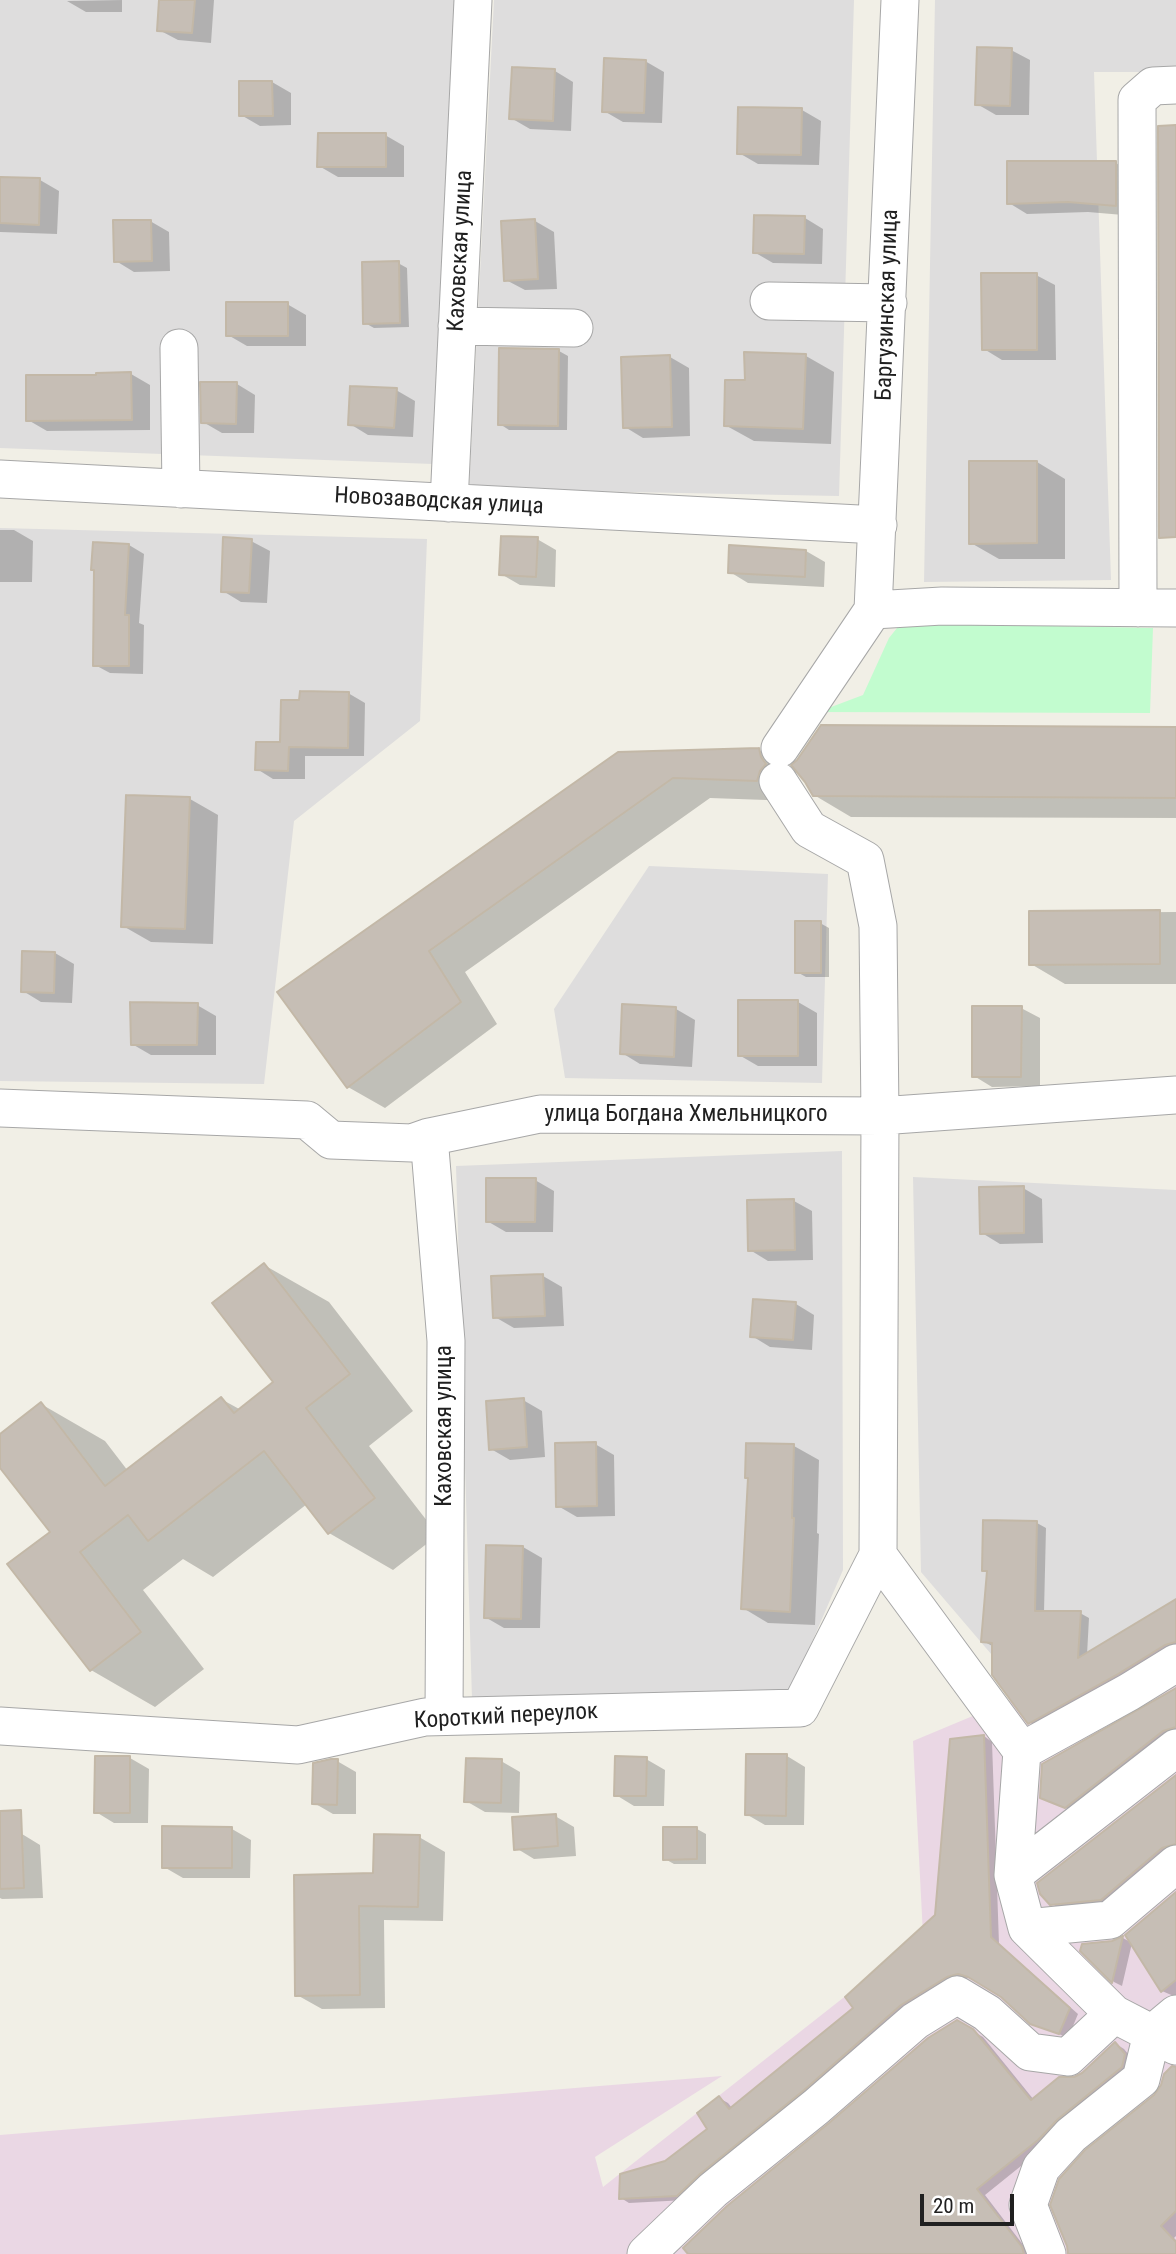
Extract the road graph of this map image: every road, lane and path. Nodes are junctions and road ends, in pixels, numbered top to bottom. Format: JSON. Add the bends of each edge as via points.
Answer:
{"nodes":[{"id":1,"x":473,"y":0,"type":"edge"},
{"id":2,"x":900,"y":0,"type":"edge"},
{"id":3,"x":1176,"y":85,"type":"edge"},
{"id":4,"x":769,"y":301,"type":"dead end"},
{"id":5,"x":888,"y":303,"type":"junction"},
{"id":6,"x":457,"y":326,"type":"junction"},
{"id":7,"x":574,"y":328,"type":"dead end"},
{"id":8,"x":179,"y":348,"type":"dead end"},
{"id":9,"x":0,"y":479,"type":"edge"},
{"id":10,"x":181,"y":488,"type":"junction"},
{"id":11,"x":449,"y":503,"type":"junction"},
{"id":12,"x":878,"y":525,"type":"junction"},
{"id":13,"x":1138,"y":608,"type":"junction"},
{"id":14,"x":1176,"y":608,"type":"edge"},
{"id":15,"x":873,"y":610,"type":"junction"},
{"id":16,"x":1176,"y":1095,"type":"edge"},
{"id":17,"x":0,"y":1108,"type":"edge"},
{"id":18,"x":880,"y":1116,"type":"junction"},
{"id":19,"x":429,"y":1137,"type":"junction"},
{"id":20,"x":878,"y":1555,"type":"junction"},
{"id":21,"x":1176,"y":1663,"type":"edge"},
{"id":22,"x":443,"y":1716,"type":"junction"},
{"id":23,"x":0,"y":1726,"type":"edge"},
{"id":24,"x":1176,"y":1748,"type":"edge"},
{"id":25,"x":1022,"y":1751,"type":"junction"},
{"id":26,"x":1176,"y":1864,"type":"edge"},
{"id":27,"x":1013,"y":1875,"type":"junction"},
{"id":28,"x":1027,"y":1928,"type":"junction"},
{"id":29,"x":1114,"y":2014,"type":"junction"},
{"id":30,"x":1168,"y":2031,"type":"edge"},
{"id":31,"x":646,"y":2254,"type":"edge"},
{"id":32,"x":1047,"y":2254,"type":"edge"}],
"edges":[{"from":1,"to":6,"type":"street","name":"Каховская улица"},
{"from":2,"to":5,"type":"street","name":"Баргузинская улица"},
{"from":3,"to":13,"type":"street","via":[[1153,86],[1137,100]]},
{"from":4,"to":5,"type":"street"},
{"from":5,"to":12,"type":"street","name":"Баргузинская улица"},
{"from":6,"to":7,"type":"street"},
{"from":6,"to":11,"type":"street","name":"Каховская улица"},
{"from":8,"to":10,"type":"street"},
{"from":9,"to":10,"type":"street","name":"Новозаводская улица"},
{"from":10,"to":11,"type":"street","name":"Новозаводская улица"},
{"from":11,"to":12,"type":"street","name":"Новозаводская улица"},
{"from":12,"to":15,"type":"street","name":"Баргузинская улица"},
{"from":13,"to":14,"type":"street"},
{"from":13,"to":15,"type":"street"},
{"from":15,"to":18,"type":"street","via":[[779,764],[809,829],[865,860],[878,926]]},
{"from":16,"to":18,"type":"street","name":"улица Богдана Хмельницкого"},
{"from":17,"to":19,"type":"street","name":"улица Богдана Хмельницкого","via":[[307,1119],[331,1140],[412,1143]]},
{"from":18,"to":19,"type":"street","name":"улица Богдана Хмельницкого","via":[[540,1114]]},
{"from":18,"to":20,"type":"street"},
{"from":19,"to":22,"type":"street","name":"Каховская улица","via":[[446,1341]]},
{"from":20,"to":22,"type":"street","name":"Короткий переулок","via":[[800,1708]]},
{"from":20,"to":25,"type":"street"},
{"from":21,"to":25,"type":"street"},
{"from":22,"to":23,"type":"street","name":"Короткий переулок","via":[[298,1745]]},
{"from":24,"to":27,"type":"street"},
{"from":25,"to":27,"type":"street"},
{"from":26,"to":28,"type":"street","via":[[1110,1920]]},
{"from":27,"to":28,"type":"street"},
{"from":28,"to":29,"type":"street"},
{"from":29,"to":30,"type":"street"},
{"from":29,"to":31,"type":"street","via":[[1068,2057],[1030,2052],[987,2013],[957,1996],[915,2021],[713,2190]]},
{"from":30,"to":32,"type":"street","via":[[1141,2079],[1071,2135],[1041,2168],[1028,2205]]}]}
